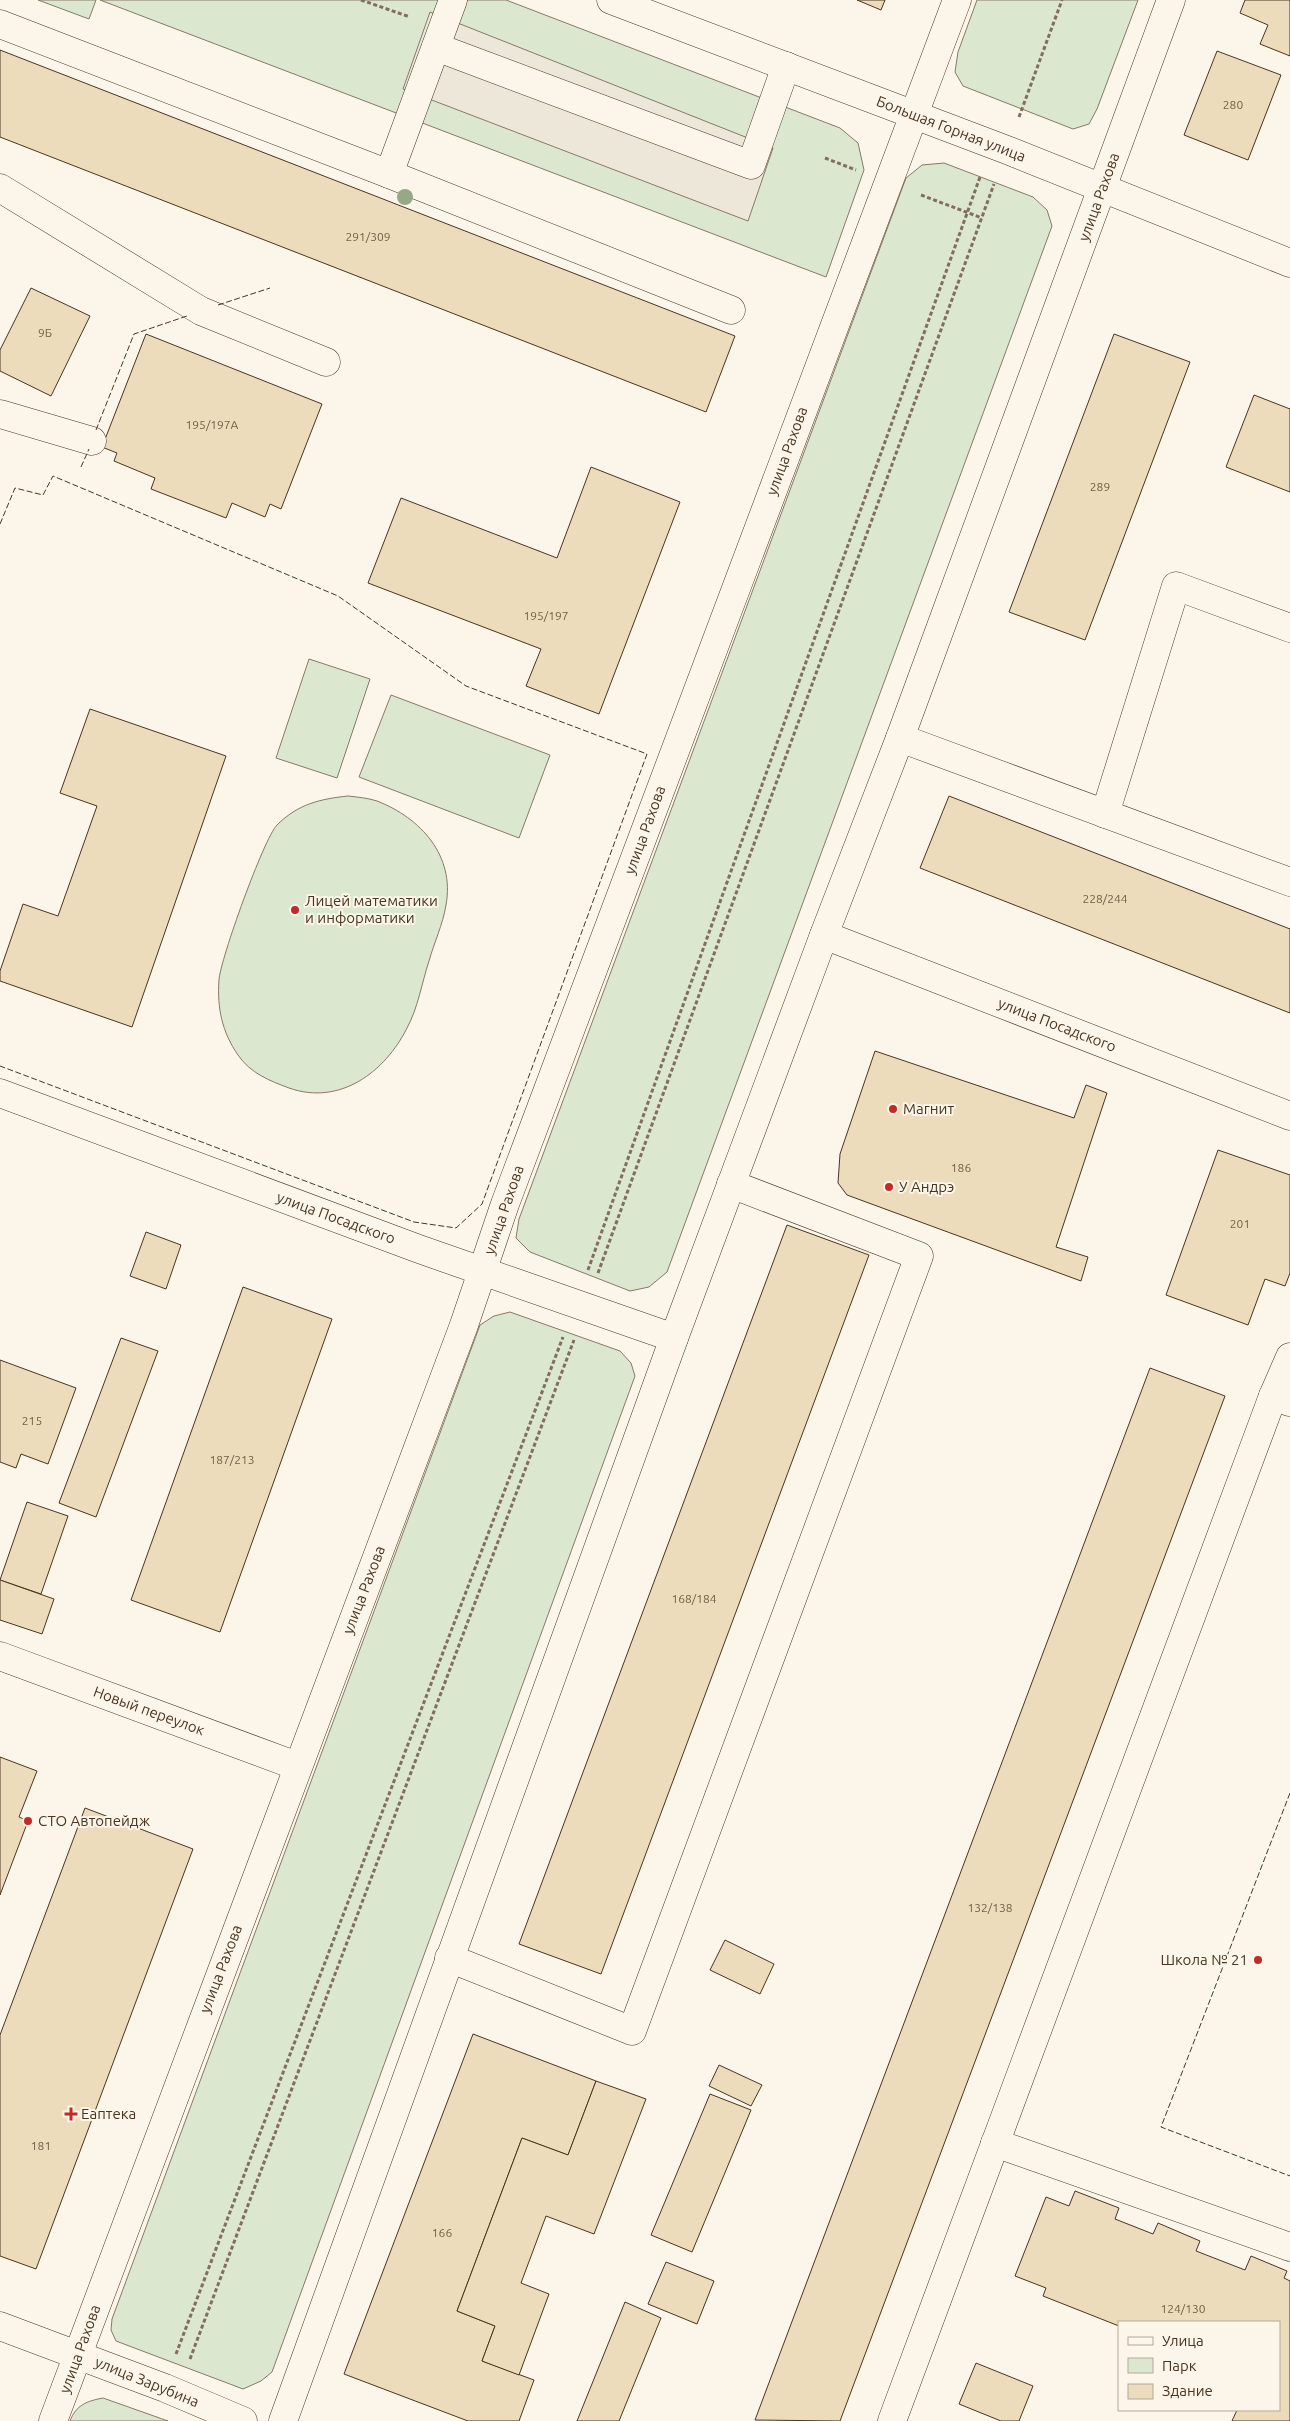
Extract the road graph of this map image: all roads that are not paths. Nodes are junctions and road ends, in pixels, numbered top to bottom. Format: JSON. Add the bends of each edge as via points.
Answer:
{"nodes":[{"id":1,"x":611,"y":0,"type":"edge"},
{"id":2,"x":957,"y":0,"type":"edge"},
{"id":3,"x":1171,"y":0,"type":"edge"},
{"id":4,"x":450,"y":6,"type":"edge"},
{"id":5,"x":0,"y":24,"type":"edge"},
{"id":6,"x":436,"y":47,"type":"junction"},
{"id":7,"x":786,"y":66,"type":"junction"},
{"id":8,"x":912,"y":114,"type":"junction"},
{"id":9,"x":389,"y":174,"type":"junction"},
{"id":10,"x":1102,"y":187,"type":"junction"},
{"id":11,"x":0,"y":188,"type":"edge"},
{"id":12,"x":1290,"y":263,"type":"edge"},
{"id":13,"x":731,"y":310,"type":"dead end"},
{"id":14,"x":326,"y":362,"type":"dead end"},
{"id":15,"x":0,"y":414,"type":"edge"},
{"id":16,"x":92,"y":441,"type":"dead end"},
{"id":17,"x":1290,"y":628,"type":"edge"},
{"id":18,"x":900,"y":738,"type":"junction"},
{"id":19,"x":1105,"y":814,"type":"junction"},
{"id":20,"x":1290,"y":882,"type":"edge"},
{"id":21,"x":824,"y":935,"type":"junction"},
{"id":22,"x":0,"y":1093,"type":"edge"},
{"id":23,"x":1290,"y":1116,"type":"edge"},
{"id":24,"x":731,"y":1184,"type":"junction"},
{"id":25,"x":483,"y":1271,"type":"junction"},
{"id":26,"x":674,"y":1338,"type":"junction"},
{"id":27,"x":1290,"y":1357,"type":"edge"},
{"id":28,"x":1281,"y":1399,"type":"edge"},
{"id":29,"x":0,"y":1656,"type":"edge"},
{"id":30,"x":297,"y":1766,"type":"junction"},
{"id":31,"x":449,"y":1958,"type":"junction"},
{"id":32,"x":995,"y":2143,"type":"junction"},
{"id":33,"x":1290,"y":2247,"type":"edge"},
{"id":34,"x":0,"y":2326,"type":"edge"},
{"id":35,"x":78,"y":2355,"type":"junction"},
{"id":36,"x":54,"y":2421,"type":"edge"},
{"id":37,"x":243,"y":2421,"type":"edge"},
{"id":38,"x":283,"y":2421,"type":"edge"},
{"id":39,"x":892,"y":2421,"type":"edge"}],
"edges":[{"from":1,"to":7,"type":"street","name":"Большая Горная улица"},
{"from":2,"to":8,"type":"street","name":"улица Рахова"},
{"from":3,"to":10,"type":"street","name":"улица Рахова"},
{"from":4,"to":6,"type":"street"},
{"from":5,"to":9,"type":"street"},
{"from":6,"to":7,"type":"street","via":[[751,165]]},
{"from":6,"to":9,"type":"street"},
{"from":7,"to":8,"type":"street","name":"Большая Горная улица"},
{"from":8,"to":10,"type":"street","name":"Большая Горная улица"},
{"from":8,"to":25,"type":"street","name":"улица Рахова","via":[[505,1204]]},
{"from":9,"to":13,"type":"street"},
{"from":10,"to":12,"type":"street","name":"Большая Горная улица"},
{"from":10,"to":18,"type":"street","name":"улица Рахова"},
{"from":11,"to":14,"type":"street","via":[[202,311]]},
{"from":15,"to":16,"type":"street"},
{"from":17,"to":19,"type":"street","via":[[1176,586]]},
{"from":18,"to":19,"type":"street"},
{"from":18,"to":21,"type":"street","name":"улица Рахова"},
{"from":19,"to":20,"type":"street"},
{"from":21,"to":23,"type":"street","name":"улица Посадского"},
{"from":21,"to":24,"type":"street","name":"улица Рахова"},
{"from":22,"to":25,"type":"street","name":"улица Посадского"},
{"from":24,"to":26,"type":"street","name":"улица Рахова"},
{"from":24,"to":31,"type":"street","via":[[919,1256],[632,2031]]},
{"from":25,"to":26,"type":"street","name":"улица Посадского"},
{"from":25,"to":30,"type":"street","name":"улица Рахова"},
{"from":26,"to":31,"type":"street","name":"улица Рахова"},
{"from":27,"to":28,"type":"street"},
{"from":28,"to":32,"type":"street"},
{"from":29,"to":30,"type":"street","name":"Новый переулок"},
{"from":30,"to":35,"type":"street","name":"улица Рахова"},
{"from":31,"to":38,"type":"street","name":"улица Рахова"},
{"from":32,"to":33,"type":"street"},
{"from":32,"to":39,"type":"street"},
{"from":34,"to":35,"type":"street","name":"улица Зарубина"},
{"from":35,"to":36,"type":"street","name":"улица Рахова"},
{"from":35,"to":37,"type":"street","name":"улица Зарубина"}]}
